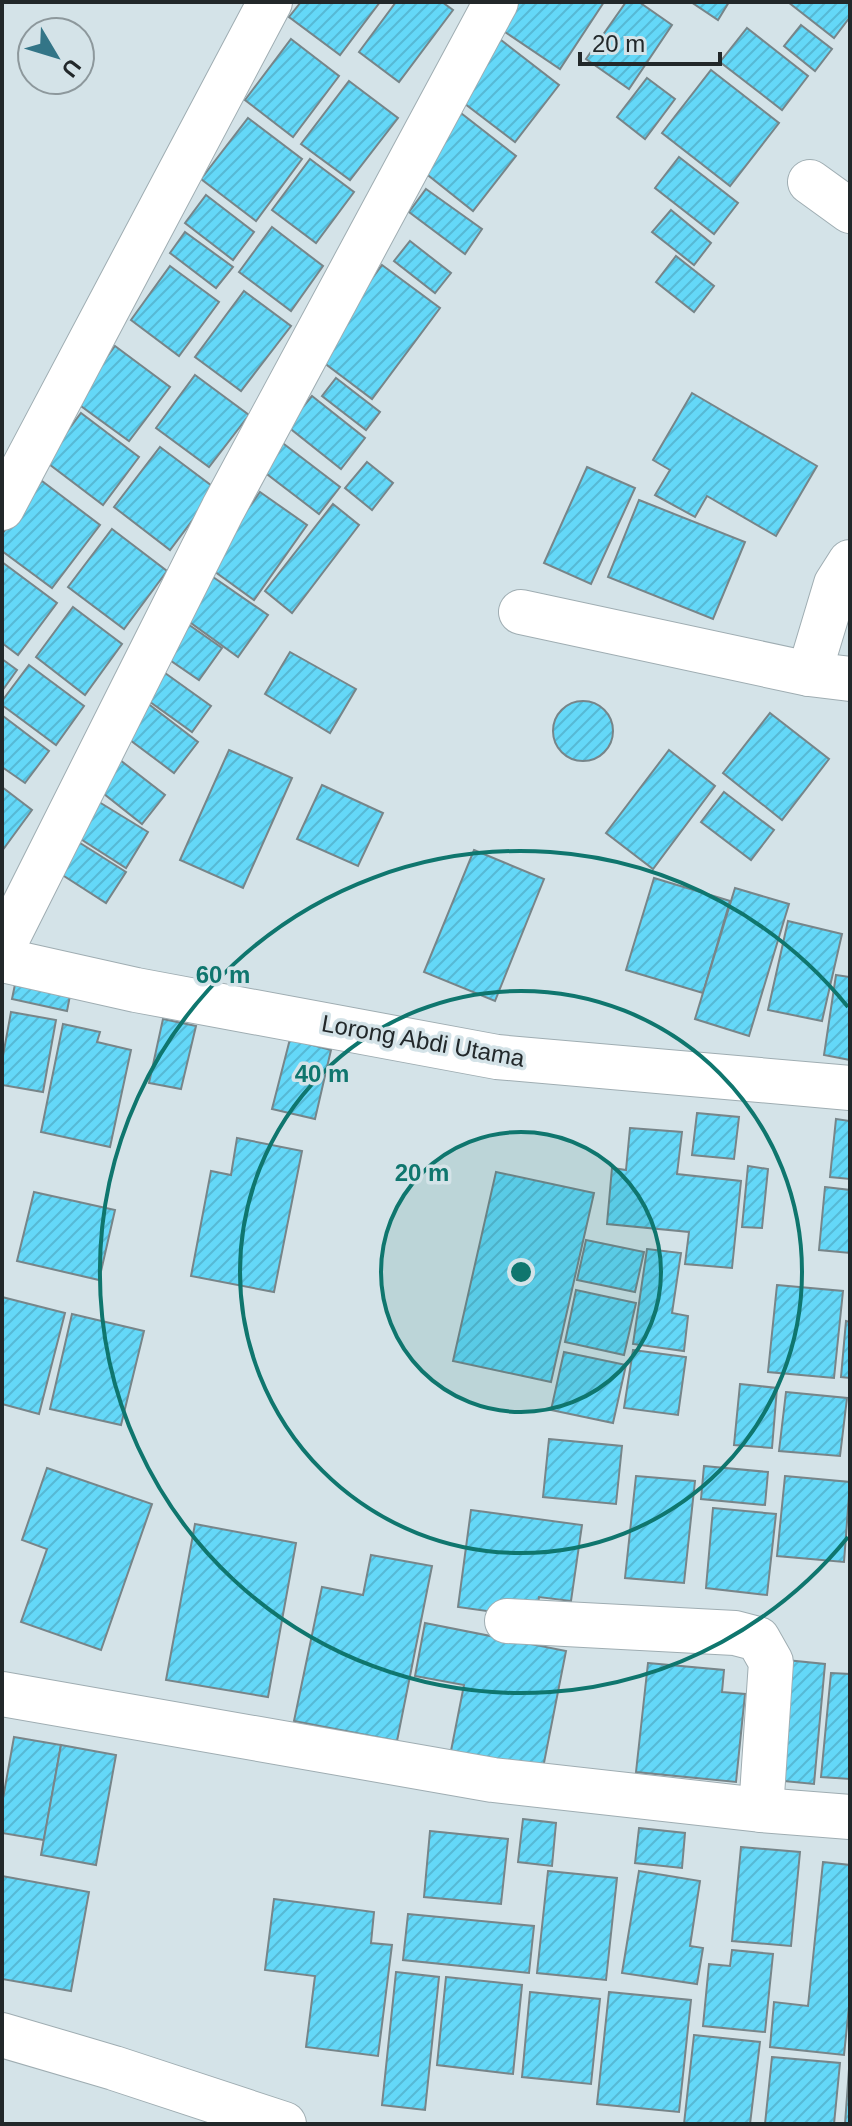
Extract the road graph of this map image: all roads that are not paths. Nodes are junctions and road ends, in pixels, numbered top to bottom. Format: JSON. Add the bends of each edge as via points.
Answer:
{"nodes":[{"id":1,"x":270,"y":2,"type":"edge"},
{"id":2,"x":496,"y":2,"type":"edge"},
{"id":3,"x":810,"y":182,"type":"dead end"},
{"id":4,"x":850,"y":211,"type":"edge"},
{"id":5,"x":2,"y":508,"type":"edge"},
{"id":6,"x":850,"y":562,"type":"edge"},
{"id":7,"x":521,"y":612,"type":"dead end"},
{"id":8,"x":830,"y":677,"type":"edge"},
{"id":9,"x":2,"y":949,"type":"edge"},
{"id":10,"x":2,"y":960,"type":"edge"},
{"id":11,"x":850,"y":1088,"type":"edge"},
{"id":12,"x":507,"y":1621,"type":"dead end"},
{"id":13,"x":2,"y":1694,"type":"edge"},
{"id":14,"x":761,"y":1810,"type":"junction"},
{"id":15,"x":850,"y":1817,"type":"edge"},
{"id":16,"x":2,"y":2035,"type":"edge"},
{"id":17,"x":284,"y":2124,"type":"edge"}],
"edges":[{"from":1,"to":5,"type":"street"},
{"from":2,"to":9,"type":"street","via":[[223,509]]},
{"from":3,"to":4,"type":"street"},
{"from":6,"to":8,"type":"street","via":[[836,584]]},
{"from":7,"to":8,"type":"street"},
{"from":10,"to":11,"type":"street","name":"Lorong Abdi Utama","via":[[497,1057]]},
{"from":12,"to":14,"type":"street","via":[[735,1633],[758,1639],[771,1662]]},
{"from":13,"to":14,"type":"street","via":[[438,1772]]},
{"from":14,"to":15,"type":"street"},
{"from":16,"to":17,"type":"street"}]}
